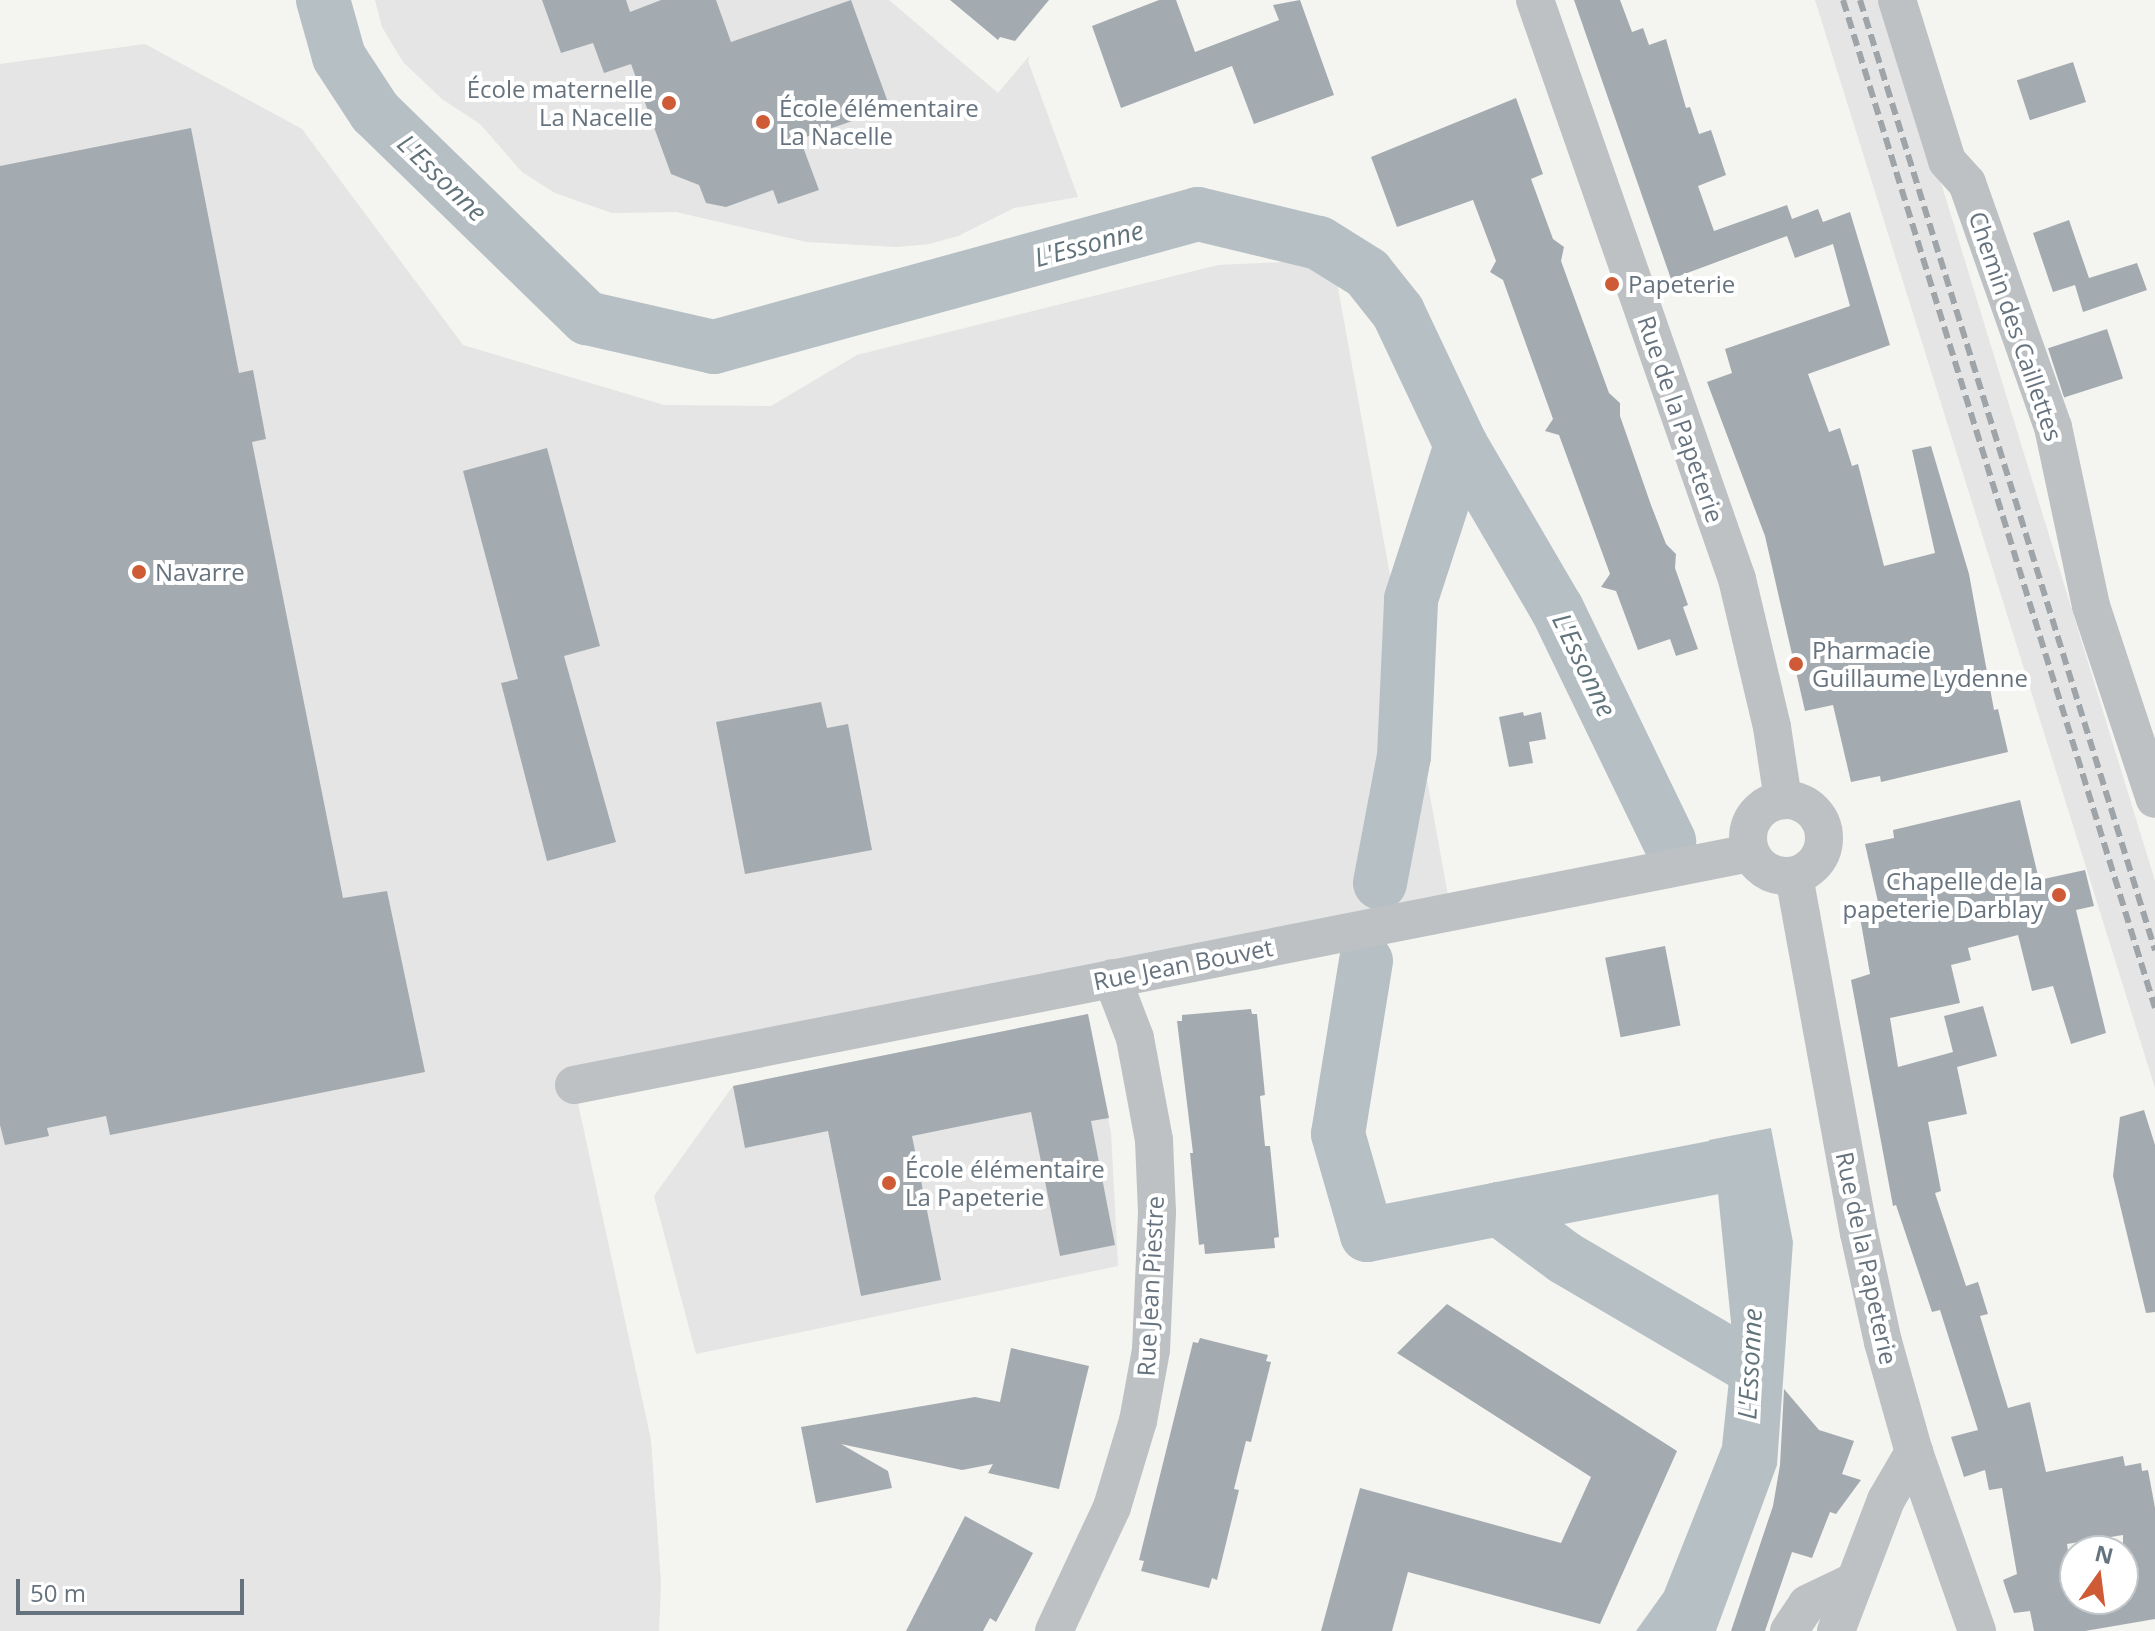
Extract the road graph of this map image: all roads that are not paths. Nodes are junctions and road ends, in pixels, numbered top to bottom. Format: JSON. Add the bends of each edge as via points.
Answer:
{"nodes":[{"id":1,"x":1535,"y":0,"type":"edge"},
{"id":2,"x":1897,"y":0,"type":"edge"},
{"id":3,"x":2155,"y":799,"type":"edge"},
{"id":4,"x":1783,"y":800,"type":"junction"},
{"id":5,"x":1734,"y":856,"type":"junction"},
{"id":6,"x":1794,"y":876,"type":"junction"},
{"id":7,"x":1112,"y":978,"type":"junction"},
{"id":8,"x":574,"y":1085,"type":"dead end"},
{"id":9,"x":1914,"y":1452,"type":"junction"},
{"id":10,"x":1853,"y":1582,"type":"junction"},
{"id":11,"x":1054,"y":1631,"type":"edge"},
{"id":12,"x":1789,"y":1631,"type":"edge"},
{"id":13,"x":1836,"y":1631,"type":"edge"},
{"id":14,"x":1977,"y":1631,"type":"edge"}],
"edges":[{"from":1,"to":4,"type":"street","name":"Rue de la Papeterie","via":[[1737,579],[1772,727]]},
{"from":2,"to":3,"type":"street","name":"Chemin des Caillettes","via":[[1947,161],[1967,183],[2053,427],[2091,606]]},
{"from":4,"to":5,"type":"street","via":[[1764,807]]},
{"from":4,"to":6,"type":"street","via":[[1807,806],[1817,816],[1824,839],[1815,863]]},
{"from":5,"to":6,"type":"street","via":[[1768,872]]},
{"from":5,"to":7,"type":"street","name":"Rue Jean Bouvet"},
{"from":6,"to":9,"type":"street","name":"Rue de la Papeterie","via":[[1859,1233]]},
{"from":7,"to":8,"type":"street","name":"Rue Jean Bouvet"},
{"from":7,"to":11,"type":"street","name":"Rue Jean Piestre","via":[[1135,1038],[1154,1140],[1157,1212],[1151,1350],[1138,1421],[1112,1507]]},
{"from":9,"to":10,"type":"street","via":[[1886,1500]]},
{"from":9,"to":14,"type":"street","name":"Rue de la Papeterie"},
{"from":10,"to":12,"type":"street","via":[[1807,1604]]},
{"from":10,"to":13,"type":"street"}]}
